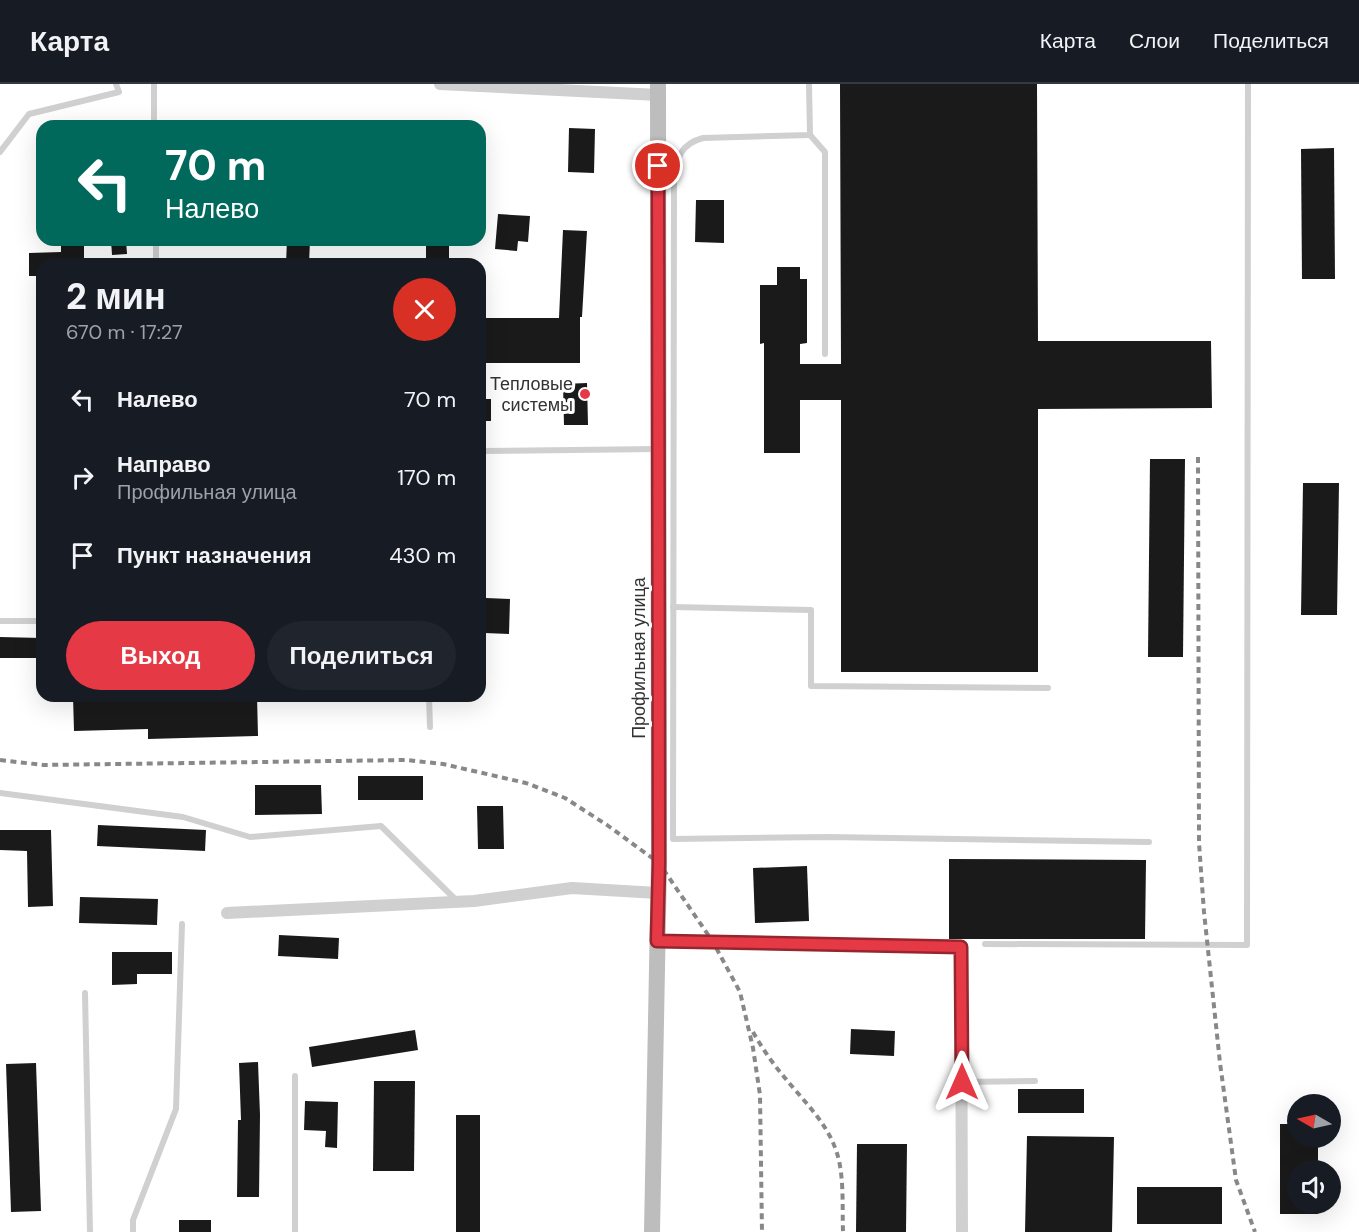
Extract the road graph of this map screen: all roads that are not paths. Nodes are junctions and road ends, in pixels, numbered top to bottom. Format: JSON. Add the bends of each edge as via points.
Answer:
{"nodes":[{"id":1,"x":116,"y":84,"type":"edge"},
{"id":2,"x":153,"y":84,"type":"edge"},
{"id":3,"x":440,"y":84,"type":"edge"},
{"id":4,"x":809,"y":84,"type":"edge"},
{"id":5,"x":1248,"y":84,"type":"edge"},
{"id":6,"x":658,"y":90,"type":"edge"},
{"id":7,"x":154,"y":120,"type":"edge"},
{"id":8,"x":810,"y":135,"type":"junction"},
{"id":9,"x":0,"y":152,"type":"edge"},
{"id":10,"x":825,"y":354,"type":"dead end"},
{"id":11,"x":658,"y":449,"type":"junction"},
{"id":12,"x":486,"y":451,"type":"edge"},
{"id":13,"x":673,"y":607,"type":"junction"},
{"id":14,"x":0,"y":621,"type":"edge"},
{"id":15,"x":36,"y":621,"type":"edge"},
{"id":16,"x":1048,"y":688,"type":"dead end"},
{"id":17,"x":429,"y":702,"type":"edge"},
{"id":18,"x":430,"y":727,"type":"dead end"},
{"id":19,"x":0,"y":792,"type":"edge"},
{"id":20,"x":1149,"y":842,"type":"dead end"},
{"id":21,"x":658,"y":892,"type":"junction"},
{"id":22,"x":459,"y":902,"type":"junction"},
{"id":23,"x":227,"y":914,"type":"dead end"},
{"id":24,"x":182,"y":924,"type":"dead end"},
{"id":25,"x":657,"y":941,"type":"junction"},
{"id":26,"x":985,"y":944,"type":"dead end"},
{"id":27,"x":86,"y":993,"type":"dead end"},
{"id":28,"x":296,"y":1076,"type":"dead end"},
{"id":29,"x":1035,"y":1081,"type":"dead end"},
{"id":30,"x":962,"y":1082,"type":"junction"},
{"id":31,"x":90,"y":1232,"type":"edge"},
{"id":32,"x":133,"y":1232,"type":"edge"},
{"id":33,"x":295,"y":1232,"type":"edge"},
{"id":34,"x":652,"y":1232,"type":"edge"},
{"id":35,"x":962,"y":1232,"type":"edge"}],
"edges":[{"from":1,"to":9,"type":"lane","via":[[119,92],[29,114]]},
{"from":2,"to":7,"type":"lane"},
{"from":3,"to":6,"type":"street"},
{"from":4,"to":8,"type":"lane"},
{"from":5,"to":26,"type":"lane","via":[[1247,945]]},
{"from":6,"to":11,"type":"street","name":"Профильная улица"},
{"from":8,"to":10,"type":"lane","via":[[825,152]]},
{"from":8,"to":13,"type":"lane","via":[[703,138],[683,148],[676,161]]},
{"from":11,"to":12,"type":"lane"},
{"from":11,"to":21,"type":"street","name":"Профильная улица"},
{"from":13,"to":16,"type":"lane","via":[[811,610],[811,686]]},
{"from":13,"to":20,"type":"lane","via":[[673,839]]},
{"from":14,"to":15,"type":"lane"},
{"from":17,"to":18,"type":"lane"},
{"from":19,"to":22,"type":"lane","via":[[183,817],[250,837],[381,826]]},
{"from":21,"to":22,"type":"street","via":[[572,888]]},
{"from":21,"to":25,"type":"street","name":"Профильная улица"},
{"from":22,"to":23,"type":"street"},
{"from":24,"to":32,"type":"lane","via":[[176,1109],[133,1220]]},
{"from":25,"to":30,"type":"street","via":[[961,947]]},
{"from":25,"to":34,"type":"street","name":"Профильная улица"},
{"from":27,"to":31,"type":"lane"},
{"from":28,"to":33,"type":"lane"},
{"from":29,"to":30,"type":"lane"},
{"from":30,"to":35,"type":"street"}]}
